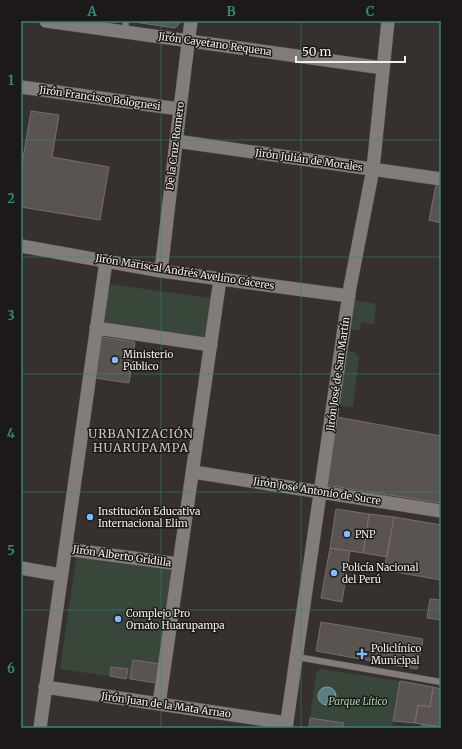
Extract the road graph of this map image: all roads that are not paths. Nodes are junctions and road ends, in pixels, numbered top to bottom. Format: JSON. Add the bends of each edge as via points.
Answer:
{"nodes":[{"id":1,"x":46,"y":21,"type":"edge"},
{"id":2,"x":191,"y":21,"type":"edge"},
{"id":3,"x":388,"y":21,"type":"edge"},
{"id":4,"x":125,"y":26,"type":"edge"},
{"id":5,"x":188,"y":40,"type":"junction"},
{"id":6,"x":383,"y":68,"type":"junction"},
{"id":7,"x":21,"y":87,"type":"edge"},
{"id":8,"x":179,"y":109,"type":"junction"},
{"id":9,"x":176,"y":141,"type":"junction"},
{"id":10,"x":373,"y":169,"type":"junction"},
{"id":11,"x":441,"y":179,"type":"edge"},
{"id":12,"x":21,"y":246,"type":"edge"},
{"id":13,"x":106,"y":261,"type":"junction"},
{"id":14,"x":161,"y":271,"type":"junction"},
{"id":15,"x":220,"y":279,"type":"junction"},
{"id":16,"x":349,"y":296,"type":"junction"},
{"id":17,"x":96,"y":328,"type":"junction"},
{"id":18,"x":211,"y":345,"type":"junction"},
{"id":19,"x":193,"y":472,"type":"junction"},
{"id":20,"x":321,"y":492,"type":"junction"},
{"id":21,"x":441,"y":511,"type":"edge"},
{"id":22,"x":65,"y":549,"type":"junction"},
{"id":23,"x":180,"y":564,"type":"junction"},
{"id":24,"x":21,"y":568,"type":"edge"},
{"id":25,"x":61,"y":575,"type":"junction"},
{"id":26,"x":296,"y":657,"type":"junction"},
{"id":27,"x":441,"y":682,"type":"edge"},
{"id":28,"x":45,"y":687,"type":"junction"},
{"id":29,"x":159,"y":704,"type":"junction"},
{"id":30,"x":287,"y":725,"type":"edge"},
{"id":31,"x":40,"y":728,"type":"edge"}],
"edges":[{"from":1,"to":4,"type":"street","name":"Jirón Cayetano Requena"},
{"from":2,"to":5,"type":"street","name":"De la Cruz Romero"},
{"from":3,"to":6,"type":"street","name":"Jirón José de San Martín"},
{"from":4,"to":5,"type":"street","name":"Jirón Cayetano Requena"},
{"from":5,"to":6,"type":"street","name":"Jirón Cayetano Requena"},
{"from":5,"to":8,"type":"street","name":"De la Cruz Romero"},
{"from":6,"to":10,"type":"street","name":"Jirón José de San Martín"},
{"from":7,"to":8,"type":"street","name":"Jirón Francisco Bolognesi"},
{"from":8,"to":9,"type":"street","name":"De la Cruz Romero"},
{"from":9,"to":10,"type":"street","name":"Jirón Julián de Morales"},
{"from":9,"to":14,"type":"street","name":"De la Cruz Romero"},
{"from":10,"to":11,"type":"street","name":"Jirón Julián de Morales"},
{"from":10,"to":16,"type":"street","name":"Jirón José de San Martín"},
{"from":12,"to":13,"type":"street","name":"Jirón Mariscal Andrés Avelino Cáceres"},
{"from":13,"to":14,"type":"street","name":"Jirón Mariscal Andrés Avelino Cáceres"},
{"from":13,"to":17,"type":"street"},
{"from":14,"to":15,"type":"street","name":"Jirón Mariscal Andrés Avelino Cáceres"},
{"from":15,"to":16,"type":"street","name":"Jirón Mariscal Andrés Avelino Cáceres"},
{"from":15,"to":18,"type":"street"},
{"from":16,"to":20,"type":"street","name":"Jirón José de San Martín"},
{"from":17,"to":18,"type":"street"},
{"from":17,"to":22,"type":"street"},
{"from":18,"to":19,"type":"street"},
{"from":19,"to":20,"type":"street","name":"Jirón José Antonio de Sucre"},
{"from":19,"to":23,"type":"street"},
{"from":20,"to":21,"type":"street","name":"Jirón José Antonio de Sucre"},
{"from":20,"to":26,"type":"street","name":"Jirón José de San Martín"},
{"from":22,"to":23,"type":"street","name":"Jirón Alberto Gridilla"},
{"from":22,"to":25,"type":"street"},
{"from":23,"to":29,"type":"street"},
{"from":24,"to":25,"type":"street"},
{"from":25,"to":28,"type":"street"},
{"from":26,"to":27,"type":"lane"},
{"from":26,"to":30,"type":"street","name":"Jirón José de San Martín"},
{"from":28,"to":29,"type":"street","name":"Jirón Juan de la Mata Arnao"},
{"from":28,"to":31,"type":"street"},
{"from":29,"to":30,"type":"street","name":"Jirón Juan de la Mata Arnao"}]}
